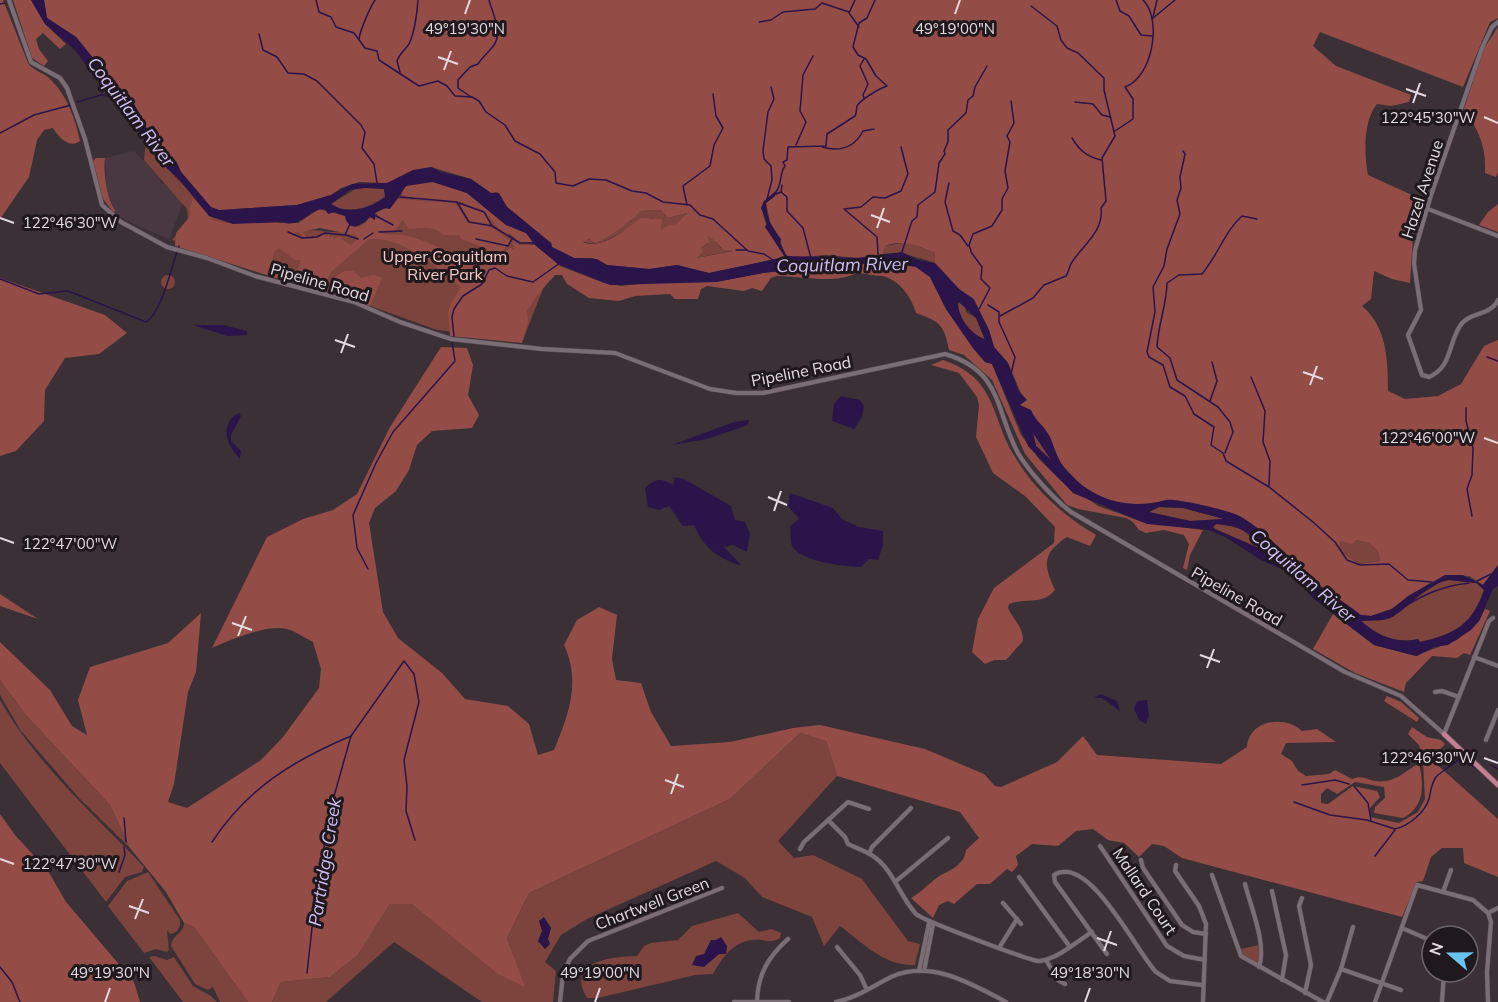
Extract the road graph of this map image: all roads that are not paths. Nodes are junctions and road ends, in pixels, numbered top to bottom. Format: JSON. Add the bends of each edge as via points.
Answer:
{"nodes":[{"id":1,"x":9,"y":0,"type":"edge"},
{"id":2,"x":1496,"y":23,"type":"edge"},
{"id":3,"x":1428,"y":209,"type":"junction"},
{"id":4,"x":1498,"y":236,"type":"edge"},
{"id":5,"x":1498,"y":300,"type":"edge"},
{"id":6,"x":1493,"y":618,"type":"dead end"},
{"id":7,"x":1474,"y":657,"type":"junction"},
{"id":8,"x":1498,"y":666,"type":"edge"},
{"id":9,"x":1435,"y":692,"type":"dead end"},
{"id":10,"x":1459,"y":697,"type":"junction"},
{"id":11,"x":1498,"y":712,"type":"edge"},
{"id":12,"x":1444,"y":734,"type":"junction"},
{"id":13,"x":1486,"y":740,"type":"dead end"},
{"id":14,"x":1498,"y":784,"type":"edge"},
{"id":15,"x":911,"y":808,"type":"dead end"},
{"id":16,"x":869,"y":809,"type":"dead end"},
{"id":17,"x":828,"y":820,"type":"junction"},
{"id":18,"x":948,"y":838,"type":"dead end"},
{"id":19,"x":1100,"y":846,"type":"dead end"},
{"id":20,"x":800,"y":849,"type":"dead end"},
{"id":21,"x":869,"y":854,"type":"junction"},
{"id":22,"x":1142,"y":860,"type":"dead end"},
{"id":23,"x":1176,"y":865,"type":"dead end"},
{"id":24,"x":1451,"y":870,"type":"dead end"},
{"id":25,"x":1212,"y":875,"type":"dead end"},
{"id":26,"x":1019,"y":877,"type":"dead end"},
{"id":27,"x":895,"y":882,"type":"junction"},
{"id":28,"x":1245,"y":884,"type":"dead end"},
{"id":29,"x":722,"y":888,"type":"dead end"},
{"id":30,"x":1272,"y":891,"type":"dead end"},
{"id":31,"x":1443,"y":892,"type":"junction"},
{"id":32,"x":1302,"y":898,"type":"dead end"},
{"id":33,"x":1003,"y":903,"type":"dead end"},
{"id":34,"x":1498,"y":908,"type":"edge"},
{"id":35,"x":1488,"y":913,"type":"junction"},
{"id":36,"x":1017,"y":919,"type":"junction"},
{"id":37,"x":931,"y":923,"type":"junction"},
{"id":38,"x":1021,"y":924,"type":"dead end"},
{"id":39,"x":1353,"y":927,"type":"dead end"},
{"id":40,"x":1402,"y":928,"type":"junction"},
{"id":41,"x":1092,"y":932,"type":"junction"},
{"id":42,"x":1206,"y":934,"type":"junction"},
{"id":43,"x":1420,"y":936,"type":"edge"},
{"id":44,"x":788,"y":939,"type":"dead end"},
{"id":45,"x":837,"y":947,"type":"dead end"},
{"id":46,"x":1070,"y":947,"type":"junction"},
{"id":47,"x":999,"y":948,"type":"junction"},
{"id":48,"x":1107,"y":954,"type":"dead end"},
{"id":49,"x":1046,"y":960,"type":"junction"},
{"id":50,"x":1205,"y":960,"type":"junction"},
{"id":51,"x":1259,"y":967,"type":"junction"},
{"id":52,"x":1341,"y":969,"type":"junction"},
{"id":53,"x":921,"y":971,"type":"junction"},
{"id":54,"x":1282,"y":980,"type":"junction"},
{"id":55,"x":1065,"y":984,"type":"dead end"},
{"id":56,"x":1382,"y":984,"type":"junction"},
{"id":57,"x":1443,"y":984,"type":"edge"},
{"id":58,"x":1202,"y":985,"type":"junction"},
{"id":59,"x":867,"y":990,"type":"junction"},
{"id":60,"x":1401,"y":990,"type":"dead end"},
{"id":61,"x":1305,"y":993,"type":"junction"},
{"id":62,"x":853,"y":997,"type":"junction"},
{"id":63,"x":757,"y":1001,"type":"edge"},
{"id":64,"x":560,"y":1002,"type":"edge"},
{"id":65,"x":735,"y":1002,"type":"edge"},
{"id":66,"x":789,"y":1002,"type":"edge"},
{"id":67,"x":836,"y":1002,"type":"edge"},
{"id":68,"x":856,"y":1002,"type":"edge"},
{"id":69,"x":1006,"y":1002,"type":"edge"},
{"id":70,"x":1203,"y":1002,"type":"edge"},
{"id":71,"x":1325,"y":1002,"type":"edge"},
{"id":72,"x":1376,"y":1002,"type":"edge"},
{"id":73,"x":1442,"y":1002,"type":"edge"},
{"id":74,"x":1488,"y":1002,"type":"edge"}],
"edges":[{"from":1,"to":12,"type":"street","name":"Pipeline Road","via":[[32,62],[60,78],[67,88],[104,207],[143,235],[255,276],[354,302],[451,339],[615,353],[723,392],[763,393],[945,354],[965,359],[990,385],[1018,453],[1066,508],[1345,672],[1401,696]]},
{"from":2,"to":3,"type":"street","name":"Hazel Avenue","via":[[1483,45]]},
{"from":3,"to":4,"type":"street"},
{"from":3,"to":5,"type":"street","name":"Hazel Avenue","via":[[1414,260],[1420,313],[1408,337],[1420,371],[1429,377],[1444,366],[1461,324],[1493,308]]},
{"from":6,"to":7,"type":"street","via":[[1488,621]]},
{"from":7,"to":8,"type":"street"},
{"from":7,"to":10,"type":"street"},
{"from":9,"to":10,"type":"street"},
{"from":10,"to":12,"type":"street"},
{"from":11,"to":13,"type":"street"},
{"from":12,"to":14,"type":"main road","name":"Pipeline Road"},
{"from":15,"to":21,"type":"street"},
{"from":16,"to":17,"type":"street","via":[[848,802]]},
{"from":17,"to":20,"type":"street"},
{"from":17,"to":21,"type":"street","via":[[848,844]]},
{"from":18,"to":27,"type":"street"},
{"from":19,"to":50,"type":"street","name":"Mallard Court","via":[[1167,946],[1184,956]]},
{"from":21,"to":27,"type":"street","via":[[883,864]]},
{"from":22,"to":42,"type":"street","via":[[1143,868],[1182,925]]},
{"from":23,"to":42,"type":"street","via":[[1175,871],[1204,916]]},
{"from":24,"to":31,"type":"street"},
{"from":25,"to":51,"type":"street","via":[[1230,918],[1237,950]]},
{"from":26,"to":46,"type":"street"},
{"from":27,"to":37,"type":"street","via":[[916,914]]},
{"from":28,"to":51,"type":"street","via":[[1260,945]]},
{"from":29,"to":64,"type":"street","name":"Chartwell Green","via":[[588,941],[570,959]]},
{"from":30,"to":54,"type":"street","via":[[1286,955]]},
{"from":31,"to":35,"type":"street","via":[[1473,900]]},
{"from":31,"to":40,"type":"street","via":[[1417,885]]},
{"from":32,"to":61,"type":"street","via":[[1299,906],[1311,965]]},
{"from":33,"to":36,"type":"street"},
{"from":34,"to":35,"type":"street"},
{"from":35,"to":74,"type":"street"},
{"from":36,"to":38,"type":"street"},
{"from":36,"to":47,"type":"street"},
{"from":37,"to":47,"type":"street"},
{"from":37,"to":53,"type":"street"},
{"from":39,"to":52,"type":"street"},
{"from":40,"to":43,"type":"street"},
{"from":40,"to":56,"type":"street"},
{"from":41,"to":46,"type":"street"},
{"from":41,"to":48,"type":"street"},
{"from":41,"to":58,"type":"street","via":[[1055,882],[1054,874],[1068,872],[1090,882],[1156,972],[1170,981]]},
{"from":42,"to":50,"type":"street"},
{"from":44,"to":63,"type":"street","via":[[766,963]]},
{"from":45,"to":59,"type":"street"},
{"from":46,"to":49,"type":"street"},
{"from":47,"to":49,"type":"street","via":[[1026,959]]},
{"from":49,"to":55,"type":"street","via":[[1049,970]]},
{"from":50,"to":58,"type":"street"},
{"from":51,"to":54,"type":"street"},
{"from":52,"to":56,"type":"street"},
{"from":52,"to":71,"type":"street"},
{"from":53,"to":59,"type":"street","via":[[895,976]]},
{"from":53,"to":69,"type":"street","via":[[952,976]]},
{"from":54,"to":61,"type":"street"},
{"from":56,"to":60,"type":"street"},
{"from":56,"to":72,"type":"street"},
{"from":57,"to":73,"type":"street"},
{"from":58,"to":70,"type":"street"},
{"from":59,"to":62,"type":"street"},
{"from":61,"to":71,"type":"street"},
{"from":62,"to":67,"type":"street"},
{"from":62,"to":68,"type":"street"},
{"from":63,"to":65,"type":"street"},
{"from":63,"to":66,"type":"street"}]}
